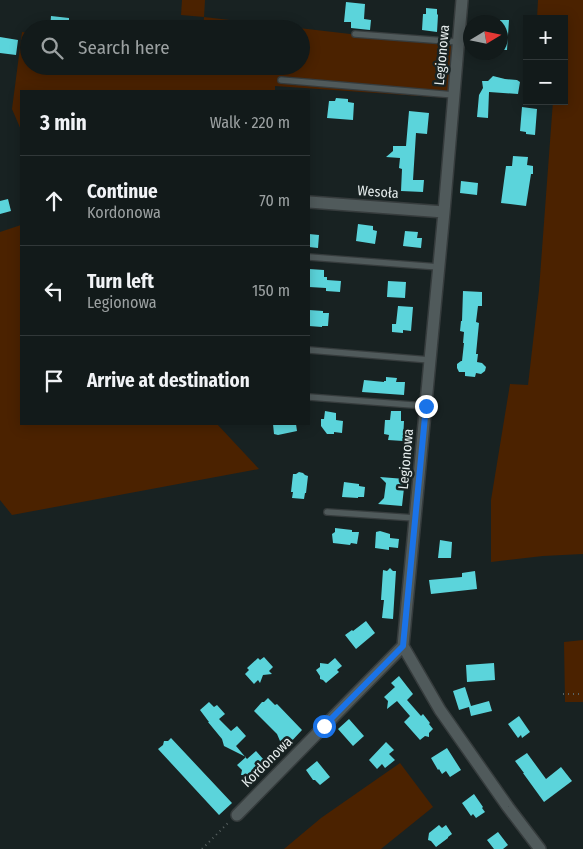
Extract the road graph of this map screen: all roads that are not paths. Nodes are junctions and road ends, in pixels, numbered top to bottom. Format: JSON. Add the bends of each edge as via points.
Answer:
{"nodes":[{"id":1,"x":462,"y":0,"type":"edge"},
{"id":2,"x":355,"y":34,"type":"dead end"},
{"id":3,"x":459,"y":42,"type":"junction"},
{"id":4,"x":281,"y":80,"type":"dead end"},
{"id":5,"x":454,"y":95,"type":"junction"},
{"id":6,"x":310,"y":202,"type":"edge"},
{"id":7,"x":444,"y":212,"type":"junction"},
{"id":8,"x":310,"y":257,"type":"edge"},
{"id":9,"x":439,"y":267,"type":"junction"},
{"id":10,"x":310,"y":350,"type":"edge"},
{"id":11,"x":430,"y":360,"type":"junction"},
{"id":12,"x":310,"y":397,"type":"edge"},
{"id":13,"x":426,"y":406,"type":"junction"},
{"id":14,"x":327,"y":512,"type":"dead end"},
{"id":15,"x":415,"y":518,"type":"junction"},
{"id":16,"x":403,"y":646,"type":"junction"},
{"id":17,"x":237,"y":815,"type":"road end"},
{"id":18,"x":540,"y":849,"type":"edge"}],
"edges":[{"from":1,"to":3,"type":"street","name":"Legionowa"},
{"from":2,"to":3,"type":"lane"},
{"from":3,"to":5,"type":"street","name":"Legionowa"},
{"from":4,"to":5,"type":"lane"},
{"from":5,"to":7,"type":"street","name":"Legionowa"},
{"from":6,"to":7,"type":"street","name":"Wesoła"},
{"from":7,"to":9,"type":"street","name":"Legionowa"},
{"from":8,"to":9,"type":"lane"},
{"from":9,"to":11,"type":"street","name":"Legionowa"},
{"from":10,"to":11,"type":"lane"},
{"from":11,"to":13,"type":"street","name":"Legionowa"},
{"from":12,"to":13,"type":"lane"},
{"from":13,"to":15,"type":"street","name":"Legionowa"},
{"from":14,"to":15,"type":"lane"},
{"from":15,"to":16,"type":"street","name":"Legionowa"},
{"from":16,"to":17,"type":"street","name":"Kordonowa"},
{"from":16,"to":18,"type":"street","via":[[440,710]]}]}
